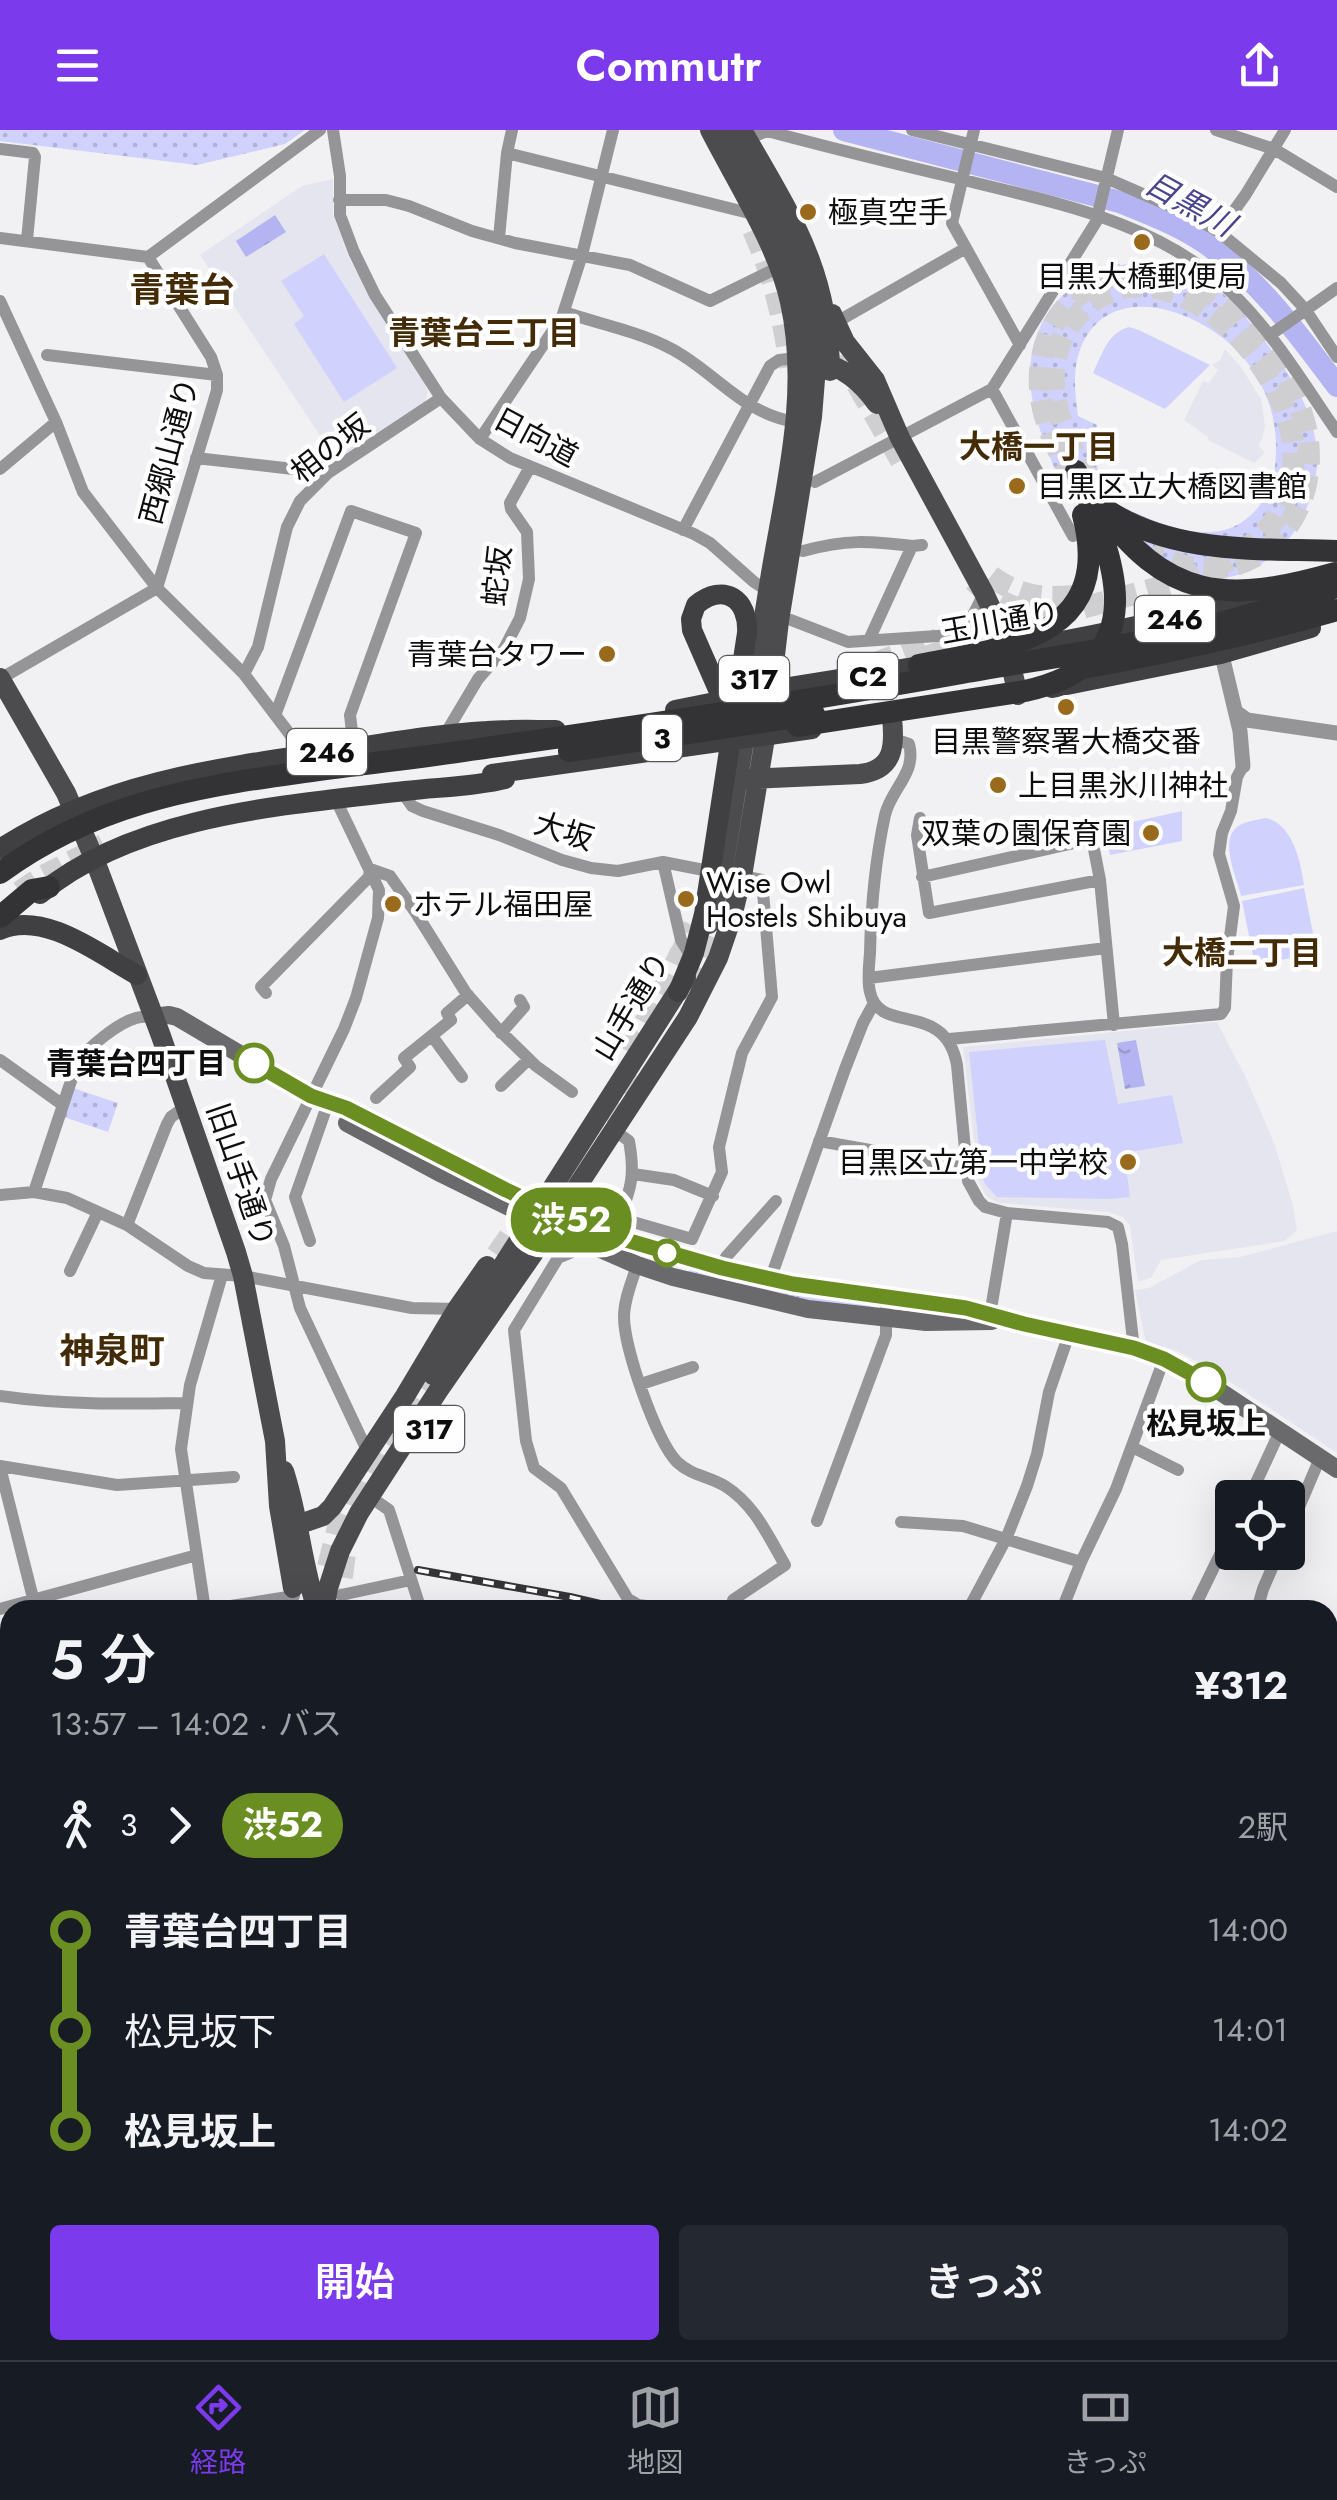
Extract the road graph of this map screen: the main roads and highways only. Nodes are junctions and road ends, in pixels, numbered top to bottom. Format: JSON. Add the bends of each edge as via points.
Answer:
{"nodes":[{"id":1,"x":710,"y":130,"type":"edge"},
{"id":2,"x":726,"y":130,"type":"edge"},
{"id":3,"x":744,"y":134,"type":"edge"},
{"id":4,"x":818,"y":280,"type":"junction"},
{"id":5,"x":854,"y":353,"type":"junction"},
{"id":6,"x":829,"y":355,"type":"junction"},
{"id":7,"x":798,"y":358,"type":"junction"},
{"id":8,"x":900,"y":438,"type":"junction"},
{"id":9,"x":1074,"y":479,"type":"junction"},
{"id":10,"x":1337,"y":550,"type":"edge"},
{"id":11,"x":1337,"y":571,"type":"edge"},
{"id":12,"x":1337,"y":587,"type":"edge"},
{"id":13,"x":1337,"y":610,"type":"edge"},
{"id":14,"x":1337,"y":620,"type":"edge"},
{"id":15,"x":785,"y":621,"type":"junction"},
{"id":16,"x":1008,"y":652,"type":"junction"},
{"id":17,"x":0,"y":678,"type":"edge"},
{"id":18,"x":1018,"y":695,"type":"junction"},
{"id":19,"x":723,"y":701,"type":"junction"},
{"id":20,"x":702,"y":715,"type":"junction"},
{"id":21,"x":893,"y":726,"type":"junction"},
{"id":22,"x":556,"y":730,"type":"junction"},
{"id":23,"x":490,"y":738,"type":"dead end"},
{"id":24,"x":581,"y":750,"type":"junction"},
{"id":25,"x":560,"y":764,"type":"junction"},
{"id":26,"x":492,"y":774,"type":"dead end"},
{"id":27,"x":748,"y":779,"type":"junction"},
{"id":28,"x":77,"y":817,"type":"junction"},
{"id":29,"x":0,"y":850,"type":"edge"},
{"id":30,"x":94,"y":858,"type":"junction"},
{"id":31,"x":0,"y":873,"type":"edge"},
{"id":32,"x":725,"y":874,"type":"junction"},
{"id":33,"x":49,"y":887,"type":"junction"},
{"id":34,"x":0,"y":891,"type":"edge"},
{"id":35,"x":0,"y":917,"type":"edge"},
{"id":36,"x":0,"y":929,"type":"edge"},
{"id":37,"x":137,"y":976,"type":"junction"},
{"id":38,"x":678,"y":992,"type":"junction"},
{"id":39,"x":153,"y":1016,"type":"junction"},
{"id":40,"x":311,"y":1096,"type":"junction"},
{"id":41,"x":545,"y":1216,"type":"junction"},
{"id":42,"x":585,"y":1234,"type":"junction"},
{"id":43,"x":533,"y":1254,"type":"junction"},
{"id":44,"x":1011,"y":1321,"type":"junction"},
{"id":45,"x":274,"y":1441,"type":"junction"},
{"id":46,"x":1337,"y":1469,"type":"edge"},
{"id":47,"x":297,"y":1525,"type":"junction"},
{"id":48,"x":342,"y":1531,"type":"junction"},
{"id":49,"x":294,"y":1598,"type":"edge"},
{"id":50,"x":315,"y":1600,"type":"edge"},
{"id":51,"x":322,"y":1600,"type":"edge"},
{"id":52,"x":341,"y":1600,"type":"edge"}],
"edges":[{"from":1,"to":7,"type":"main road","name":"山手通り","number":"317","via":[[779,267]]},
{"from":2,"to":15,"type":"main road","number":"317","via":[[792,251],[814,337],[814,397]]},
{"from":3,"to":4,"type":"main road"},
{"from":4,"to":5,"type":"main road"},
{"from":4,"to":6,"type":"main road"},
{"from":5,"to":6,"type":"main road","via":[[838,346]]},
{"from":5,"to":8,"type":"main road","via":[[875,380]]},
{"from":6,"to":7,"type":"main road"},
{"from":6,"to":8,"type":"main road","via":[[867,389]]},
{"from":6,"to":15,"type":"main road","via":[[815,482]]},
{"from":7,"to":27,"type":"main road","name":"山手通り","number":"317"},
{"from":8,"to":16,"type":"main road","via":[[984,593]]},
{"from":9,"to":10,"type":"highway","via":[[1122,520],[1173,540]]},
{"from":9,"to":11,"type":"highway","via":[[1126,540],[1177,579],[1243,591]]},
{"from":9,"to":20,"type":"highway","number":"C2","via":[[1087,566],[1070,610],[1043,632],[996,650]]},
{"from":9,"to":24,"type":"highway","via":[[1112,564],[1116,604],[1097,654],[1066,677],[1025,691],[830,722]]},
{"from":11,"to":16,"type":"highway","name":"玉川通り","number":"246","via":[[1211,610]]},
{"from":12,"to":20,"type":"highway","number":"3","via":[[1118,646]]},
{"from":13,"to":24,"type":"highway","number":"3","via":[[1116,662]]},
{"from":14,"to":18,"type":"highway","number":"246","via":[[1222,654]]},
{"from":15,"to":27,"type":"main road","name":"山手通り","number":"317","via":[[766,732]]},
{"from":16,"to":18,"type":"main road"},
{"from":16,"to":19,"type":"highway","name":"玉川通り","number":"246"},
{"from":17,"to":28,"type":"main road","number":"317"},
{"from":18,"to":21,"type":"highway","number":"246"},
{"from":19,"to":22,"type":"highway","name":"玉川通り","number":"246"},
{"from":19,"to":32,"type":"highway","via":[[691,619],[696,605],[723,594],[742,606],[748,622]]},
{"from":20,"to":28,"type":"highway","number":"3","via":[[203,787]]},
{"from":21,"to":25,"type":"highway","number":"246","via":[[797,731]]},
{"from":21,"to":27,"type":"main road","via":[[888,761],[876,771]]},
{"from":22,"to":23,"type":"highway","name":"玉川通り","number":"246"},
{"from":22,"to":28,"type":"highway","number":"246","via":[[486,730],[169,778]]},
{"from":24,"to":34,"type":"highway","number":"3","via":[[174,808],[88,839]]},
{"from":25,"to":26,"type":"highway","number":"246"},
{"from":25,"to":30,"type":"highway","number":"246","via":[[493,782],[260,810],[182,826]]},
{"from":27,"to":32,"type":"main road","name":"山手通り","number":"317"},
{"from":28,"to":29,"type":"highway","number":"246","via":[[40,825]]},
{"from":28,"to":30,"type":"main road","number":"317"},
{"from":28,"to":31,"type":"highway","number":"3"},
{"from":30,"to":33,"type":"highway","number":"246"},
{"from":30,"to":37,"type":"main road","name":"旧山手通り","number":"317"},
{"from":32,"to":38,"type":"highway"},
{"from":32,"to":38,"type":"main road","name":"山手通り","number":"317"},
{"from":32,"to":41,"type":"main road","name":"山手通り","number":"317","via":[[726,938],[704,988],[614,1130]]},
{"from":33,"to":35,"type":"highway","via":[[32,890]]},
{"from":33,"to":36,"type":"highway","number":"246"},
{"from":36,"to":37,"type":"highway","number":"246","via":[[48,928]]},
{"from":37,"to":39,"type":"main road","name":"旧山手通り","number":"317"},
{"from":38,"to":41,"type":"main road","name":"山手通り","number":"317"},
{"from":39,"to":40,"type":"main road","via":[[176,1018]]},
{"from":39,"to":45,"type":"main road","name":"旧山手通り","number":"317","via":[[243,1276]]},
{"from":40,"to":41,"type":"main road","via":[[346,1108]]},
{"from":40,"to":41,"type":"main road","via":[[425,1164]]},
{"from":41,"to":42,"type":"main road"},
{"from":41,"to":43,"type":"main road","name":"山手通り","number":"317"},
{"from":41,"to":47,"type":"main road","number":"317","via":[[507,1238],[328,1512]]},
{"from":41,"to":48,"type":"main road","name":"山手通り","number":"317","via":[[358,1490]]},
{"from":42,"to":44,"type":"main road","via":[[770,1280],[966,1308]]},
{"from":42,"to":44,"type":"main road","via":[[637,1264],[768,1301],[926,1322]]},
{"from":43,"to":48,"type":"main road","name":"山手通り","number":"317"},
{"from":43,"to":52,"type":"main road","number":"317","via":[[522,1285],[379,1504]]},
{"from":44,"to":46,"type":"main road","via":[[1164,1359]]},
{"from":45,"to":47,"type":"main road","name":"旧山手通り","number":"317"},
{"from":45,"to":49,"type":"main road","name":"旧山手通り","number":"317"},
{"from":47,"to":49,"type":"main road","number":"317","via":[[292,1533],[300,1578]]},
{"from":47,"to":50,"type":"main road","number":"317"},
{"from":48,"to":51,"type":"main road","name":"山手通り","number":"317"}]}
